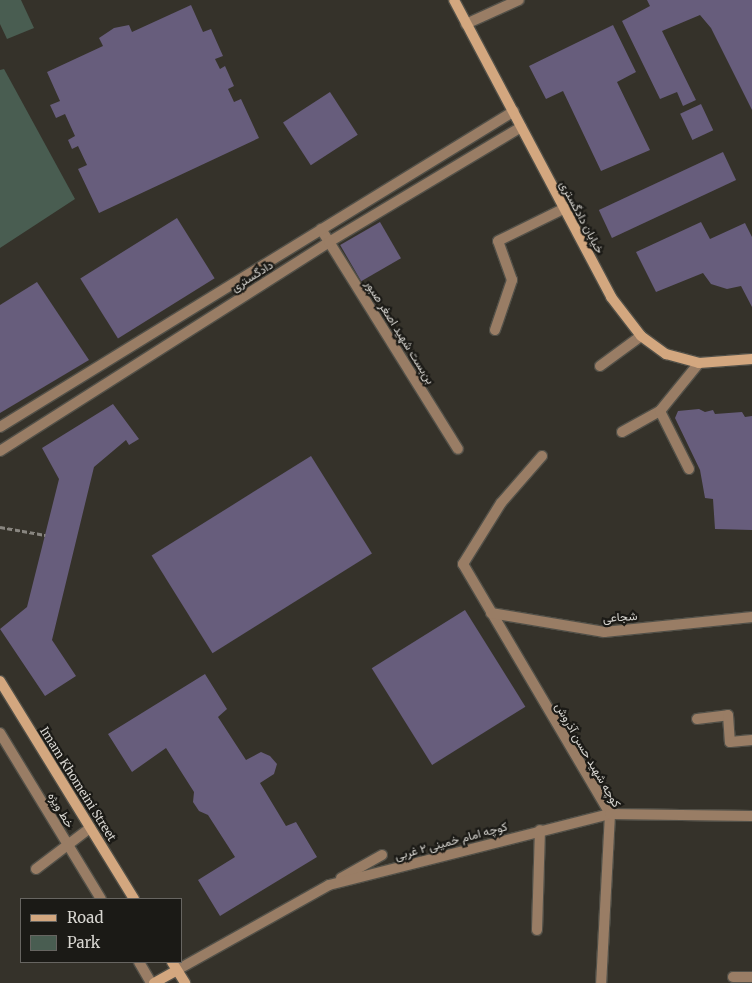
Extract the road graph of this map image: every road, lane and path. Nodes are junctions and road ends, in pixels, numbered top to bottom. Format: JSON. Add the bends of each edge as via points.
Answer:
{"nodes":[{"id":1,"x":454,"y":0,"type":"edge"},
{"id":2,"x":519,"y":0,"type":"edge"},
{"id":3,"x":466,"y":24,"type":"junction"},
{"id":4,"x":514,"y":111,"type":"junction"},
{"id":5,"x":521,"y":126,"type":"junction"},
{"id":6,"x":563,"y":209,"type":"junction"},
{"id":7,"x":321,"y":229,"type":"junction"},
{"id":8,"x":329,"y":242,"type":"junction"},
{"id":9,"x":495,"y":330,"type":"dead end"},
{"id":10,"x":641,"y":336,"type":"junction"},
{"id":11,"x":752,"y":359,"type":"edge"},
{"id":12,"x":699,"y":363,"type":"junction"},
{"id":13,"x":101,"y":365,"type":"junction"},
{"id":14,"x":600,"y":366,"type":"dead end"},
{"id":15,"x":110,"y":381,"type":"junction"},
{"id":16,"x":660,"y":411,"type":"junction"},
{"id":17,"x":0,"y":427,"type":"edge"},
{"id":18,"x":622,"y":432,"type":"dead end"},
{"id":19,"x":458,"y":449,"type":"dead end"},
{"id":20,"x":0,"y":450,"type":"edge"},
{"id":21,"x":542,"y":456,"type":"dead end"},
{"id":22,"x":689,"y":469,"type":"dead end"},
{"id":23,"x":0,"y":527,"type":"edge"},
{"id":24,"x":45,"y":535,"type":"dead end"},
{"id":25,"x":491,"y":613,"type":"junction"},
{"id":26,"x":752,"y":617,"type":"edge"},
{"id":27,"x":0,"y":681,"type":"edge"},
{"id":28,"x":697,"y":719,"type":"dead end"},
{"id":29,"x":0,"y":733,"type":"edge"},
{"id":30,"x":752,"y":740,"type":"edge"},
{"id":31,"x":610,"y":814,"type":"junction"},
{"id":32,"x":752,"y":816,"type":"edge"},
{"id":33,"x":90,"y":828,"type":"junction"},
{"id":34,"x":540,"y":830,"type":"junction"},
{"id":35,"x":68,"y":845,"type":"junction"},
{"id":36,"x":382,"y":854,"type":"dead end"},
{"id":37,"x":36,"y":869,"type":"dead end"},
{"id":38,"x":330,"y":885,"type":"junction"},
{"id":39,"x":100,"y":898,"type":"edge"},
{"id":40,"x":133,"y":898,"type":"edge"},
{"id":41,"x":537,"y":930,"type":"dead end"},
{"id":42,"x":182,"y":962,"type":"edge"},
{"id":43,"x":139,"y":963,"type":"edge"},
{"id":44,"x":175,"y":966,"type":"edge"},
{"id":45,"x":733,"y":977,"type":"dead end"},
{"id":46,"x":752,"y":977,"type":"edge"},
{"id":47,"x":153,"y":983,"type":"edge"},
{"id":48,"x":185,"y":983,"type":"edge"},
{"id":49,"x":601,"y":983,"type":"edge"}],
"edges":[{"from":1,"to":3,"type":"street","name":"خیابان دادگستری"},
{"from":2,"to":3,"type":"street"},
{"from":3,"to":4,"type":"street","name":"خیابان دادگستری"},
{"from":4,"to":5,"type":"street","name":"خیابان دادگستری"},
{"from":4,"to":7,"type":"street"},
{"from":5,"to":6,"type":"street","name":"خیابان دادگستری"},
{"from":5,"to":8,"type":"street","name":"دادگستری"},
{"from":6,"to":9,"type":"street","via":[[498,241],[512,280]]},
{"from":6,"to":10,"type":"street","name":"خیابان دادگستری","via":[[611,297]]},
{"from":7,"to":8,"type":"street","name":"بن‌بست شهید اصغر صبور"},
{"from":7,"to":13,"type":"street"},
{"from":8,"to":15,"type":"street","name":"دادگستری"},
{"from":8,"to":19,"type":"street","name":"بن‌بست شهید اصغر صبور"},
{"from":10,"to":12,"type":"street","name":"خیابان دادگستری","via":[[666,354]]},
{"from":10,"to":14,"type":"street"},
{"from":11,"to":12,"type":"street","name":"خیابان دادگستری"},
{"from":12,"to":16,"type":"street"},
{"from":13,"to":15,"type":"street"},
{"from":13,"to":17,"type":"street"},
{"from":15,"to":20,"type":"street","name":"دادگستری"},
{"from":16,"to":18,"type":"street"},
{"from":16,"to":22,"type":"street"},
{"from":21,"to":25,"type":"street","name":"کوچه شهید حسن آذروش","via":[[501,503],[463,564]]},
{"from":23,"to":24,"type":"path"},
{"from":25,"to":26,"type":"street","name":"شجاعی","via":[[604,632]]},
{"from":25,"to":31,"type":"street","name":"کوچه شهید حسن آذروش"},
{"from":27,"to":33,"type":"street","name":"Imam Khomeini Street"},
{"from":28,"to":30,"type":"street","via":[[728,715],[730,742]]},
{"from":29,"to":35,"type":"street","name":"خط ویژه"},
{"from":31,"to":32,"type":"street","name":"کوچه امام خمینی ۲ غربی"},
{"from":31,"to":34,"type":"street","name":"کوچه امام خمینی ۲ غربی"},
{"from":31,"to":49,"type":"street","name":"کوچه شهید حسن آذروش"},
{"from":33,"to":35,"type":"street"},
{"from":33,"to":40,"type":"street","name":"Imam Khomeini Street"},
{"from":34,"to":38,"type":"street","name":"کوچه امام خمینی ۲ غربی"},
{"from":34,"to":41,"type":"street"},
{"from":35,"to":37,"type":"street"},
{"from":35,"to":39,"type":"street","name":"خط ویژه"},
{"from":36,"to":38,"type":"street"},
{"from":38,"to":42,"type":"street","name":"کوچه امام خمینی ۲ غربی"},
{"from":43,"to":47,"type":"street"},
{"from":44,"to":47,"type":"street"},
{"from":44,"to":48,"type":"street"},
{"from":45,"to":46,"type":"street"}]}
